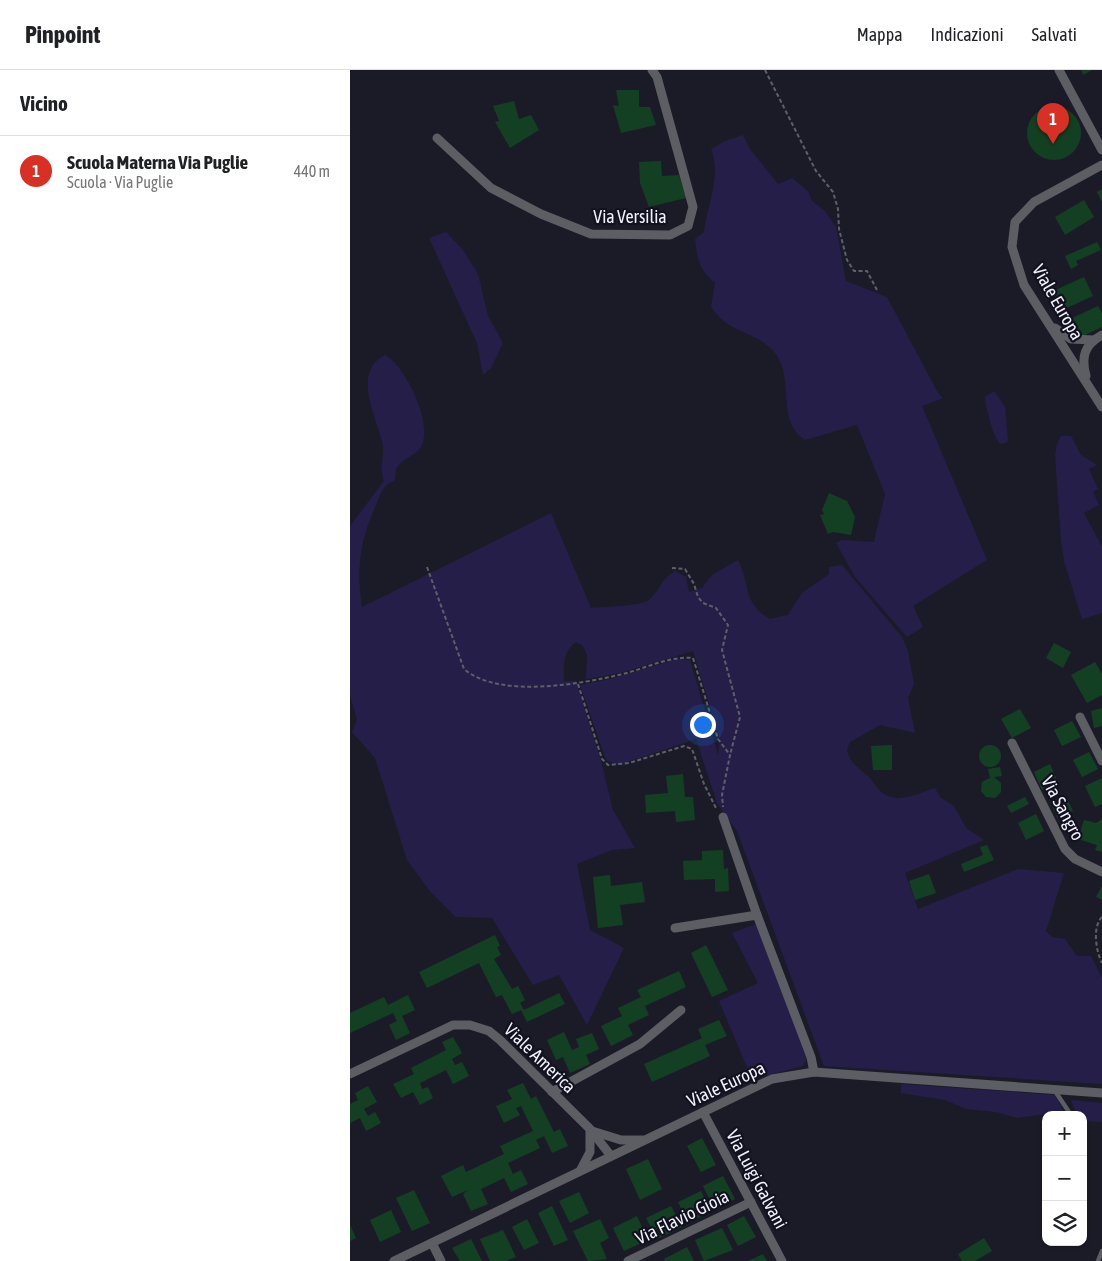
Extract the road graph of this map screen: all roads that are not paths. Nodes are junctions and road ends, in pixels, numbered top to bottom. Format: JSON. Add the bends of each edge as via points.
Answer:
{"nodes":[{"id":1,"x":652,"y":70,"type":"edge"},
{"id":2,"x":1059,"y":70,"type":"edge"},
{"id":3,"x":437,"y":138,"type":"dead end"},
{"id":4,"x":1102,"y":150,"type":"edge"},
{"id":5,"x":1102,"y":164,"type":"edge"},
{"id":6,"x":1048,"y":322,"type":"junction"},
{"id":7,"x":1098,"y":338,"type":"edge"},
{"id":8,"x":1088,"y":386,"type":"junction"},
{"id":9,"x":1102,"y":406,"type":"edge"},
{"id":10,"x":1080,"y":717,"type":"dead end"},
{"id":11,"x":1012,"y":743,"type":"dead end"},
{"id":12,"x":1102,"y":762,"type":"edge"},
{"id":13,"x":723,"y":817,"type":"road end"},
{"id":14,"x":1102,"y":872,"type":"edge"},
{"id":15,"x":757,"y":915,"type":"junction"},
{"id":16,"x":675,"y":928,"type":"dead end"},
{"id":17,"x":681,"y":1010,"type":"dead end"},
{"id":18,"x":814,"y":1072,"type":"junction"},
{"id":19,"x":350,"y":1074,"type":"edge"},
{"id":20,"x":1054,"y":1089,"type":"junction"},
{"id":21,"x":552,"y":1092,"type":"junction"},
{"id":22,"x":1102,"y":1093,"type":"edge"},
{"id":23,"x":1068,"y":1111,"type":"edge"},
{"id":24,"x":703,"y":1112,"type":"junction"},
{"id":25,"x":590,"y":1130,"type":"junction"},
{"id":26,"x":645,"y":1140,"type":"junction"},
{"id":27,"x":611,"y":1156,"type":"junction"},
{"id":28,"x":580,"y":1171,"type":"junction"},
{"id":29,"x":751,"y":1202,"type":"junction"},
{"id":30,"x":432,"y":1243,"type":"junction"},
{"id":31,"x":1102,"y":1251,"type":"edge"},
{"id":32,"x":394,"y":1261,"type":"edge"},
{"id":33,"x":441,"y":1261,"type":"edge"},
{"id":34,"x":628,"y":1261,"type":"edge"},
{"id":35,"x":782,"y":1261,"type":"edge"},
{"id":36,"x":1098,"y":1261,"type":"edge"}],
"edges":[{"from":1,"to":3,"type":"street","name":"Via Versilia","via":[[693,206],[688,226],[670,235],[591,234],[541,214],[491,188]]},
{"from":2,"to":4,"type":"street"},
{"from":5,"to":6,"type":"street","name":"Viale Europa","via":[[1034,202],[1015,222],[1012,247],[1024,285]]},
{"from":6,"to":7,"type":"street","via":[[1071,339]]},
{"from":6,"to":8,"type":"street","name":"Viale Europa"},
{"from":7,"to":8,"type":"street","via":[[1088,345],[1083,357]]},
{"from":8,"to":9,"type":"street","name":"Viale Europa"},
{"from":10,"to":12,"type":"street"},
{"from":11,"to":14,"type":"street","name":"Via Sangro","via":[[1068,852],[1079,862]]},
{"from":13,"to":15,"type":"street"},
{"from":15,"to":16,"type":"street"},
{"from":15,"to":18,"type":"street"},
{"from":17,"to":21,"type":"street","via":[[640,1044]]},
{"from":18,"to":20,"type":"street","name":"Viale Europa"},
{"from":18,"to":24,"type":"street","name":"Viale Europa","via":[[772,1079]]},
{"from":19,"to":21,"type":"street","name":"Viale America","via":[[453,1025],[470,1025],[489,1031]]},
{"from":20,"to":22,"type":"street","name":"Viale Europa"},
{"from":20,"to":23,"type":"lane"},
{"from":21,"to":25,"type":"street","name":"Viale America"},
{"from":24,"to":26,"type":"street","name":"Viale Europa"},
{"from":24,"to":29,"type":"street","name":"Via Luigi Galvani"},
{"from":25,"to":26,"type":"street","via":[[621,1140]]},
{"from":25,"to":27,"type":"street","name":"Viale America"},
{"from":25,"to":28,"type":"street","via":[[590,1152]]},
{"from":26,"to":27,"type":"street","name":"Viale Europa"},
{"from":27,"to":28,"type":"street","name":"Viale Europa"},
{"from":28,"to":30,"type":"street","name":"Viale Europa"},
{"from":29,"to":34,"type":"street","name":"Via Flavio Gioia"},
{"from":29,"to":35,"type":"street","name":"Via Luigi Galvani"},
{"from":30,"to":32,"type":"street","name":"Viale Europa"},
{"from":30,"to":33,"type":"street"},
{"from":31,"to":36,"type":"lane"}]}
